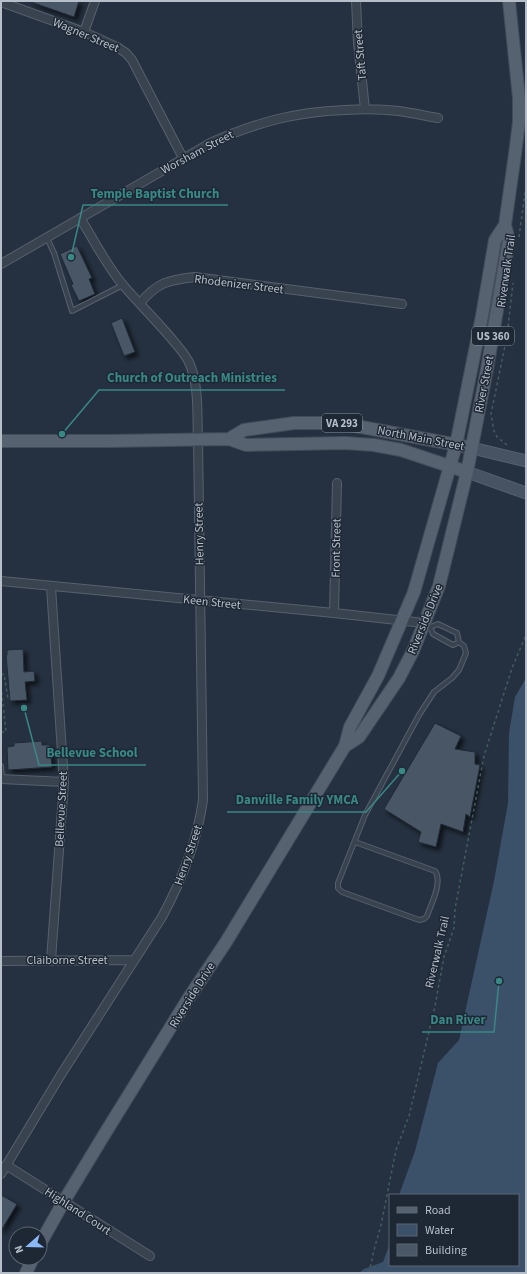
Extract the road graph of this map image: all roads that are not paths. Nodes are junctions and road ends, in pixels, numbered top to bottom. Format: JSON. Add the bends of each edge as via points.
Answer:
{"nodes":[{"id":1,"x":95,"y":1,"type":"edge"},
{"id":2,"x":356,"y":1,"type":"edge"},
{"id":3,"x":509,"y":1,"type":"edge"},
{"id":4,"x":1,"y":2,"type":"edge"},
{"id":5,"x":84,"y":32,"type":"junction"},
{"id":6,"x":365,"y":109,"type":"junction"},
{"id":7,"x":438,"y":118,"type":"dead end"},
{"id":8,"x":183,"y":158,"type":"junction"},
{"id":9,"x":80,"y":218,"type":"junction"},
{"id":10,"x":505,"y":225,"type":"junction"},
{"id":11,"x":47,"y":237,"type":"junction"},
{"id":12,"x":1,"y":264,"type":"edge"},
{"id":13,"x":123,"y":285,"type":"junction"},
{"id":14,"x":140,"y":303,"type":"junction"},
{"id":15,"x":402,"y":304,"type":"dead end"},
{"id":16,"x":230,"y":439,"type":"junction"},
{"id":17,"x":198,"y":440,"type":"junction"},
{"id":18,"x":1,"y":441,"type":"edge"},
{"id":19,"x":456,"y":445,"type":"junction"},
{"id":20,"x":472,"y":448,"type":"junction"},
{"id":21,"x":526,"y":461,"type":"edge"},
{"id":22,"x":450,"y":466,"type":"junction"},
{"id":23,"x":467,"y":472,"type":"junction"},
{"id":24,"x":337,"y":483,"type":"dead end"},
{"id":25,"x":526,"y":493,"type":"edge"},
{"id":26,"x":1,"y":581,"type":"edge"},
{"id":27,"x":51,"y":587,"type":"junction"},
{"id":28,"x":201,"y":601,"type":"junction"},
{"id":29,"x":334,"y":613,"type":"junction"},
{"id":30,"x":401,"y":621,"type":"junction"},
{"id":31,"x":427,"y":625,"type":"junction"},
{"id":32,"x":459,"y":642,"type":"junction"},
{"id":33,"x":345,"y":746,"type":"junction"},
{"id":34,"x":1,"y":766,"type":"edge"},
{"id":35,"x":1,"y":779,"type":"edge"},
{"id":36,"x":64,"y":782,"type":"junction"},
{"id":37,"x":355,"y":842,"type":"junction"},
{"id":38,"x":51,"y":960,"type":"junction"},
{"id":39,"x":133,"y":960,"type":"junction"},
{"id":40,"x":1,"y":961,"type":"edge"},
{"id":41,"x":6,"y":1165,"type":"junction"},
{"id":42,"x":1,"y":1174,"type":"edge"},
{"id":43,"x":64,"y":1202,"type":"junction"},
{"id":44,"x":48,"y":1230,"type":"edge"},
{"id":45,"x":150,"y":1256,"type":"dead end"}],
"edges":[{"from":1,"to":5,"type":"street"},
{"from":2,"to":6,"type":"street","name":"Taft Street"},
{"from":3,"to":10,"type":"main road","name":"River Street","number":"US 360","via":[[519,122]]},
{"from":4,"to":5,"type":"street","name":"Wagner Street"},
{"from":5,"to":8,"type":"street","name":"Wagner Street","via":[[117,46],[132,60]]},
{"from":6,"to":7,"type":"street","name":"Worsham Street","via":[[400,111]]},
{"from":6,"to":8,"type":"street","name":"Worsham Street","via":[[315,112],[266,122],[212,142]]},
{"from":8,"to":9,"type":"street","name":"Worsham Street"},
{"from":9,"to":11,"type":"street","name":"Worsham Street"},
{"from":9,"to":13,"type":"street"},
{"from":10,"to":19,"type":"main road","name":"River Street","number":"US 360","via":[[495,240]]},
{"from":10,"to":20,"type":"main road","name":"River Street","number":"US 360","via":[[509,240]]},
{"from":11,"to":12,"type":"street","name":"Worsham Street"},
{"from":11,"to":13,"type":"lane","via":[[72,311]]},
{"from":13,"to":14,"type":"street"},
{"from":14,"to":15,"type":"street","name":"Rhodenizer Street","via":[[155,287],[166,282],[195,278]]},
{"from":14,"to":17,"type":"street","name":"Henry Street","via":[[187,358],[195,380]]},
{"from":16,"to":17,"type":"main road","name":"North Main Street","number":"VA 293"},
{"from":16,"to":19,"type":"main road","name":"North Main Street","number":"VA 293","via":[[244,430],[294,423],[340,423]]},
{"from":16,"to":22,"type":"main road","name":"North Main Street","number":"VA 293","via":[[246,445],[374,445],[401,450]]},
{"from":17,"to":18,"type":"main road","name":"North Main Street","number":"VA 293"},
{"from":17,"to":28,"type":"street","name":"Henry Street"},
{"from":19,"to":20,"type":"main road","name":"North Main Street","number":"VA 293"},
{"from":19,"to":22,"type":"main road","name":"River Street","number":"US 360"},
{"from":20,"to":21,"type":"main road","number":"VA 293","via":[[509,451]]},
{"from":20,"to":23,"type":"main road","name":"River Street","number":"US 360"},
{"from":22,"to":23,"type":"main road","name":"North Main Street","number":"VA 293"},
{"from":22,"to":30,"type":"main road","name":"Riverside Drive","via":[[414,592]]},
{"from":23,"to":25,"type":"main road","number":"VA 293"},
{"from":23,"to":31,"type":"main road","name":"Riverside Drive"},
{"from":24,"to":29,"type":"street","name":"Front Street"},
{"from":26,"to":27,"type":"street","name":"Keen Street"},
{"from":27,"to":28,"type":"street","name":"Keen Street"},
{"from":27,"to":36,"type":"street","name":"Bellevue Street"},
{"from":28,"to":29,"type":"street","name":"Keen Street"},
{"from":28,"to":39,"type":"street","name":"Henry Street","via":[[203,783],[200,820],[186,868],[176,891]]},
{"from":29,"to":30,"type":"street","name":"Keen Street"},
{"from":30,"to":31,"type":"street","name":"Keen Street"},
{"from":30,"to":33,"type":"main road","name":"Riverside Drive","via":[[378,676],[350,727]]},
{"from":31,"to":32,"type":"lane","via":[[433,634],[453,645]]},
{"from":31,"to":32,"type":"lane","via":[[438,624],[457,634]]},
{"from":31,"to":33,"type":"main road","name":"Riverside Drive","via":[[388,695],[359,736]]},
{"from":32,"to":37,"type":"lane","via":[[464,646],[466,653],[459,670],[434,692],[419,715],[365,815]]},
{"from":33,"to":43,"type":"main road","name":"Riverside Drive"},
{"from":34,"to":35,"type":"lane"},
{"from":35,"to":36,"type":"street"},
{"from":36,"to":38,"type":"street","name":"Bellevue Street"},
{"from":37,"to":37,"type":"lane","via":[[338,888],[342,892],[419,920],[424,919],[438,883],[435,871]]},
{"from":38,"to":39,"type":"street","name":"Claiborne Street"},
{"from":38,"to":40,"type":"street","name":"Claiborne Street"},
{"from":39,"to":41,"type":"street","name":"Henry Street"},
{"from":41,"to":42,"type":"street","name":"Henry Street"},
{"from":41,"to":43,"type":"street","name":"Highland Court"},
{"from":43,"to":44,"type":"main road","name":"Riverside Drive"},
{"from":43,"to":45,"type":"street","name":"Highland Court"}]}
